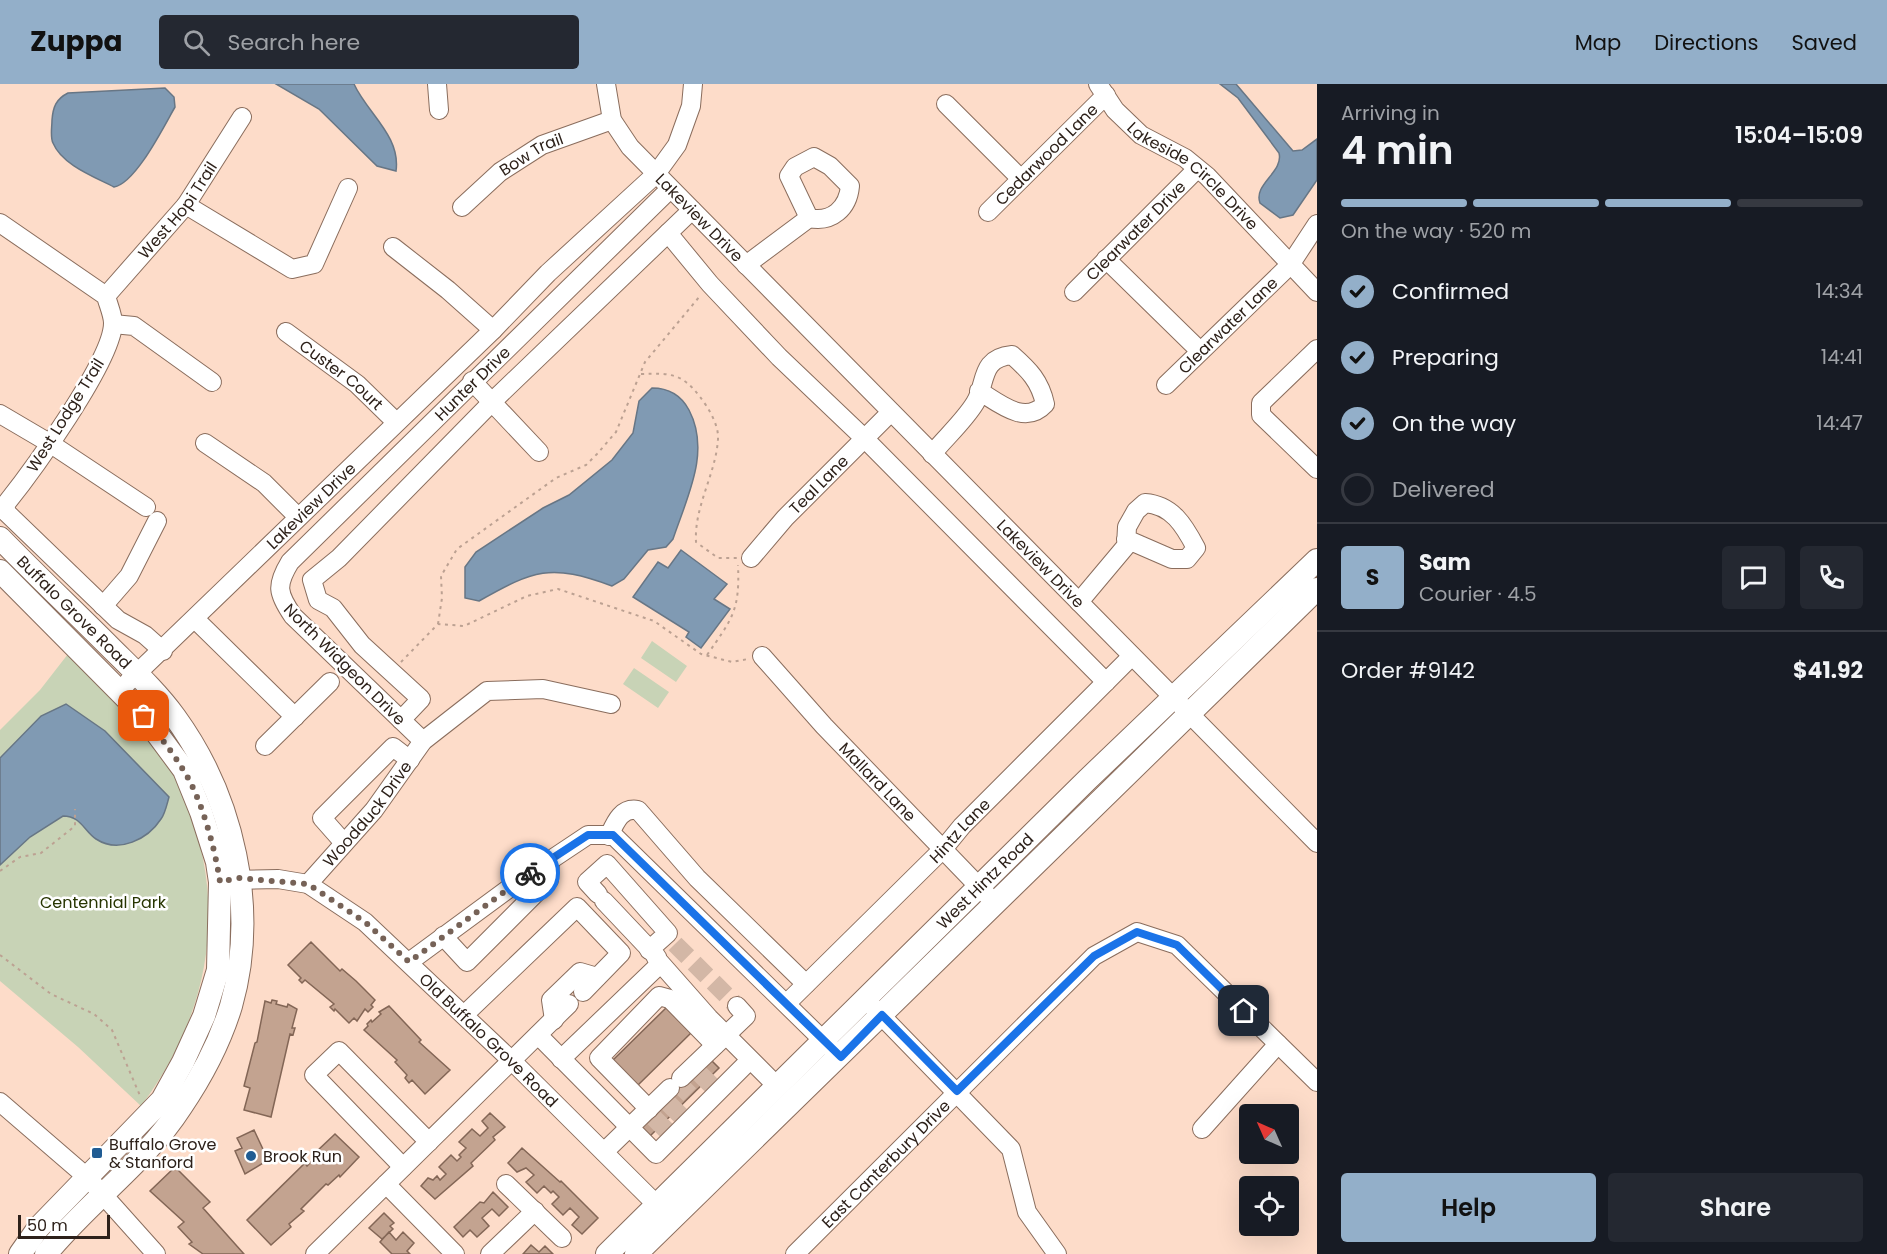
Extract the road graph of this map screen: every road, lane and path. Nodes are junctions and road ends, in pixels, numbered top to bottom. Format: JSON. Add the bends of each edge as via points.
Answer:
{"nodes":[{"id":1,"x":437,"y":84,"type":"edge"},
{"id":2,"x":606,"y":84,"type":"edge"},
{"id":3,"x":693,"y":84,"type":"edge"},
{"id":4,"x":1102,"y":90,"type":"edge"},
{"id":5,"x":946,"y":104,"type":"dead end"},
{"id":6,"x":439,"y":110,"type":"dead end"},
{"id":7,"x":242,"y":117,"type":"dead end"},
{"id":8,"x":612,"y":120,"type":"junction"},
{"id":9,"x":1197,"y":169,"type":"junction"},
{"id":10,"x":656,"y":174,"type":"junction"},
{"id":11,"x":1021,"y":178,"type":"junction"},
{"id":12,"x":348,"y":188,"type":"dead end"},
{"id":13,"x":670,"y":189,"type":"junction"},
{"id":14,"x":186,"y":205,"type":"junction"},
{"id":15,"x":462,"y":207,"type":"dead end"},
{"id":16,"x":692,"y":210,"type":"junction"},
{"id":17,"x":988,"y":212,"type":"dead end"},
{"id":18,"x":809,"y":218,"type":"dead end"},
{"id":19,"x":0,"y":223,"type":"edge"},
{"id":20,"x":1317,"y":224,"type":"edge"},
{"id":21,"x":668,"y":233,"type":"junction"},
{"id":22,"x":393,"y":247,"type":"dead end"},
{"id":23,"x":1106,"y":260,"type":"junction"},
{"id":24,"x":1290,"y":265,"type":"junction"},
{"id":25,"x":746,"y":266,"type":"junction"},
{"id":26,"x":710,"y":284,"type":"junction"},
{"id":27,"x":1074,"y":292,"type":"dead end"},
{"id":28,"x":1317,"y":292,"type":"edge"},
{"id":29,"x":106,"y":296,"type":"junction"},
{"id":30,"x":113,"y":324,"type":"junction"},
{"id":31,"x":493,"y":330,"type":"junction"},
{"id":32,"x":286,"y":332,"type":"dead end"},
{"id":33,"x":1317,"y":349,"type":"edge"},
{"id":34,"x":1200,"y":351,"type":"junction"},
{"id":35,"x":641,"y":374,"type":"junction"},
{"id":36,"x":472,"y":381,"type":"junction"},
{"id":37,"x":212,"y":382,"type":"dead end"},
{"id":38,"x":1166,"y":385,"type":"dead end"},
{"id":39,"x":979,"y":391,"type":"dead end"},
{"id":40,"x":492,"y":402,"type":"junction"},
{"id":41,"x":891,"y":412,"type":"junction"},
{"id":42,"x":0,"y":414,"type":"edge"},
{"id":43,"x":396,"y":422,"type":"junction"},
{"id":44,"x":864,"y":438,"type":"junction"},
{"id":45,"x":206,"y":443,"type":"dead end"},
{"id":46,"x":51,"y":444,"type":"junction"},
{"id":47,"x":539,"y":452,"type":"dead end"},
{"id":48,"x":932,"y":454,"type":"junction"},
{"id":49,"x":1317,"y":469,"type":"edge"},
{"id":50,"x":298,"y":517,"type":"junction"},
{"id":51,"x":0,"y":538,"type":"edge"},
{"id":52,"x":1126,"y":539,"type":"dead end"},
{"id":53,"x":744,"y":558,"type":"junction"},
{"id":54,"x":1317,"y":560,"type":"edge"},
{"id":55,"x":23,"y":561,"type":"junction"},
{"id":56,"x":2,"y":577,"type":"edge"},
{"id":57,"x":279,"y":580,"type":"joint"},
{"id":58,"x":1317,"y":589,"type":"edge"},
{"id":59,"x":318,"y":600,"type":"junction"},
{"id":60,"x":1079,"y":602,"type":"junction"},
{"id":61,"x":103,"y":606,"type":"junction"},
{"id":62,"x":195,"y":619,"type":"junction"},
{"id":63,"x":300,"y":622,"type":"junction"},
{"id":64,"x":438,"y":624,"type":"junction"},
{"id":65,"x":163,"y":651,"type":"junction"},
{"id":66,"x":706,"y":656,"type":"junction"},
{"id":67,"x":762,"y":656,"type":"joint"},
{"id":68,"x":1132,"y":656,"type":"junction"},
{"id":69,"x":392,"y":672,"type":"junction"},
{"id":70,"x":137,"y":674,"type":"junction"},
{"id":71,"x":330,"y":682,"type":"dead end"},
{"id":72,"x":1106,"y":682,"type":"junction"},
{"id":73,"x":119,"y":690,"type":"junction"},
{"id":74,"x":1174,"y":698,"type":"junction"},
{"id":75,"x":611,"y":704,"type":"dead end"},
{"id":76,"x":1190,"y":714,"type":"junction"},
{"id":77,"x":295,"y":717,"type":"junction"},
{"id":78,"x":401,"y":720,"type":"junction"},
{"id":79,"x":423,"y":741,"type":"junction"},
{"id":80,"x":265,"y":746,"type":"dead end"},
{"id":81,"x":410,"y":760,"type":"junction"},
{"id":82,"x":75,"y":809,"type":"dead end"},
{"id":83,"x":616,"y":839,"type":"junction"},
{"id":84,"x":344,"y":843,"type":"junction"},
{"id":85,"x":1317,"y":843,"type":"edge"},
{"id":86,"x":944,"y":848,"type":"junction"},
{"id":87,"x":550,"y":860,"type":"junction"},
{"id":88,"x":0,"y":871,"type":"edge"},
{"id":89,"x":229,"y":880,"type":"junction"},
{"id":90,"x":308,"y":884,"type":"junction"},
{"id":91,"x":980,"y":887,"type":"junction"},
{"id":92,"x":995,"y":904,"type":"junction"},
{"id":93,"x":443,"y":936,"type":"junction"},
{"id":94,"x":0,"y":955,"type":"edge"},
{"id":95,"x":655,"y":957,"type":"junction"},
{"id":96,"x":409,"y":962,"type":"junction"},
{"id":97,"x":597,"y":977,"type":"junction"},
{"id":98,"x":806,"y":984,"type":"junction"},
{"id":99,"x":583,"y":992,"type":"dead end"},
{"id":100,"x":787,"y":1003,"type":"junction"},
{"id":101,"x":569,"y":1004,"type":"dead end"},
{"id":102,"x":736,"y":1006,"type":"dead end"},
{"id":103,"x":874,"y":1008,"type":"junction"},
{"id":104,"x":464,"y":1015,"type":"junction"},
{"id":105,"x":554,"y":1020,"type":"junction"},
{"id":106,"x":538,"y":1035,"type":"junction"},
{"id":107,"x":721,"y":1040,"type":"junction"},
{"id":108,"x":1278,"y":1044,"type":"junction"},
{"id":109,"x":833,"y":1049,"type":"junction"},
{"id":110,"x":561,"y":1059,"type":"junction"},
{"id":111,"x":750,"y":1060,"type":"junction"},
{"id":112,"x":512,"y":1061,"type":"junction"},
{"id":113,"x":1317,"y":1082,"type":"edge"},
{"id":114,"x":778,"y":1087,"type":"junction"},
{"id":115,"x":957,"y":1091,"type":"junction"},
{"id":116,"x":142,"y":1099,"type":"dead end"},
{"id":117,"x":0,"y":1102,"type":"edge"},
{"id":118,"x":671,"y":1104,"type":"junction"},
{"id":119,"x":629,"y":1128,"type":"junction"},
{"id":120,"x":1202,"y":1128,"type":"dead end"},
{"id":121,"x":429,"y":1142,"type":"junction"},
{"id":122,"x":604,"y":1152,"type":"junction"},
{"id":123,"x":403,"y":1167,"type":"junction"},
{"id":124,"x":386,"y":1184,"type":"junction"},
{"id":125,"x":506,"y":1184,"type":"dead end"},
{"id":126,"x":95,"y":1186,"type":"junction"},
{"id":127,"x":535,"y":1211,"type":"junction"},
{"id":128,"x":664,"y":1212,"type":"junction"},
{"id":129,"x":562,"y":1238,"type":"dead end"},
{"id":130,"x":800,"y":1252,"type":"edge"},
{"id":131,"x":20,"y":1254,"type":"edge"},
{"id":132,"x":46,"y":1254,"type":"edge"},
{"id":133,"x":156,"y":1254,"type":"edge"},
{"id":134,"x":315,"y":1254,"type":"edge"},
{"id":135,"x":455,"y":1254,"type":"edge"},
{"id":136,"x":490,"y":1254,"type":"edge"},
{"id":137,"x":607,"y":1254,"type":"edge"},
{"id":138,"x":636,"y":1254,"type":"edge"},
{"id":139,"x":1057,"y":1254,"type":"edge"}],
"edges":[{"from":1,"to":6,"type":"street"},
{"from":2,"to":8,"type":"street"},
{"from":3,"to":10,"type":"street","via":[[691,106],[677,145]]},
{"from":4,"to":9,"type":"street","name":"Lakeside Circle Drive","via":[[1115,110],[1141,135],[1185,158]]},
{"from":4,"to":11,"type":"street","name":"Cedarwood Lane"},
{"from":5,"to":11,"type":"street"},
{"from":7,"to":14,"type":"street","name":"West Hopi Trail"},
{"from":8,"to":10,"type":"street","via":[[630,147]]},
{"from":8,"to":15,"type":"street","name":"Bow Trail","via":[[542,145],[500,172]]},
{"from":9,"to":23,"type":"street","name":"Clearwater Drive"},
{"from":9,"to":24,"type":"street","name":"Lakeside Circle Drive"},
{"from":10,"to":13,"type":"street","name":"Lakeview Drive"},
{"from":10,"to":31,"type":"street","name":"Lakeview Drive","via":[[548,273]]},
{"from":11,"to":17,"type":"street","name":"Cedarwood Lane"},
{"from":12,"to":14,"type":"street","via":[[315,264],[292,269]]},
{"from":13,"to":16,"type":"street","name":"Lakeview Drive"},
{"from":13,"to":36,"type":"street","name":"Hunter Drive"},
{"from":14,"to":29,"type":"street","name":"West Hopi Trail"},
{"from":16,"to":21,"type":"street"},
{"from":16,"to":25,"type":"street","name":"Lakeview Drive"},
{"from":18,"to":25,"type":"street"},
{"from":19,"to":29,"type":"street"},
{"from":20,"to":24,"type":"street"},
{"from":21,"to":26,"type":"street"},
{"from":21,"to":40,"type":"street"},
{"from":22,"to":31,"type":"street"},
{"from":23,"to":27,"type":"street","name":"Clearwater Drive"},
{"from":23,"to":34,"type":"street"},
{"from":24,"to":28,"type":"street","name":"Lakeside Circle Drive"},
{"from":24,"to":34,"type":"street","name":"Clearwater Lane"},
{"from":25,"to":41,"type":"street","name":"Lakeview Drive"},
{"from":26,"to":35,"type":"path","via":[[645,362]]},
{"from":26,"to":44,"type":"street","via":[[778,357]]},
{"from":29,"to":30,"type":"street"},
{"from":30,"to":37,"type":"street","via":[[134,326]]},
{"from":30,"to":46,"type":"street","name":"West Lodge Trail","via":[[106,350]]},
{"from":31,"to":43,"type":"street","name":"Lakeview Drive"},
{"from":32,"to":43,"type":"street","name":"Custer Court","via":[[357,384]]},
{"from":33,"to":49,"type":"street","via":[[1261,403],[1261,415]]},
{"from":34,"to":38,"type":"street","name":"Clearwater Lane"},
{"from":35,"to":53,"type":"path","via":[[667,373],[688,381],[709,409],[719,437],[698,516],[696,542],[718,558]]},
{"from":35,"to":64,"type":"path","via":[[616,432],[585,465],[556,478],[457,549],[441,576]]},
{"from":36,"to":40,"type":"street"},
{"from":36,"to":57,"type":"street","name":"Hunter Drive","via":[[290,562]]},
{"from":39,"to":48,"type":"street","via":[[976,402]]},
{"from":40,"to":47,"type":"street"},
{"from":40,"to":59,"type":"street","via":[[339,558],[312,580]]},
{"from":41,"to":44,"type":"street","name":"Teal Lane"},
{"from":41,"to":48,"type":"street","name":"Lakeview Drive"},
{"from":42,"to":46,"type":"street"},
{"from":43,"to":50,"type":"street","name":"Lakeview Drive"},
{"from":44,"to":53,"type":"street","name":"Teal Lane"},
{"from":44,"to":72,"type":"street"},
{"from":45,"to":50,"type":"street","via":[[264,483]]},
{"from":46,"to":61,"type":"street","name":"West Lodge Trail","via":[[4,506]]},
{"from":46,"to":61,"type":"street","via":[[151,514],[129,576]]},
{"from":48,"to":60,"type":"street","name":"Lakeview Drive"},
{"from":50,"to":62,"type":"street","name":"Lakeview Drive"},
{"from":51,"to":55,"type":"main road","name":"Buffalo Grove Road"},
{"from":52,"to":60,"type":"street","via":[[1126,546]]},
{"from":53,"to":66,"type":"path","via":[[739,596],[729,624]]},
{"from":54,"to":74,"type":"main road","name":"West Hintz Road"},
{"from":55,"to":56,"type":"street"},
{"from":55,"to":70,"type":"main road","name":"Buffalo Grove Road"},
{"from":56,"to":73,"type":"main road","name":"Buffalo Grove Road"},
{"from":57,"to":63,"type":"street","name":"North Widgeon Drive","via":[[282,600]]},
{"from":58,"to":76,"type":"main road","name":"West Hintz Road"},
{"from":59,"to":63,"type":"street"},
{"from":59,"to":69,"type":"street","via":[[333,608],[362,645]]},
{"from":60,"to":68,"type":"street","name":"Lakeview Drive"},
{"from":61,"to":65,"type":"street"},
{"from":62,"to":65,"type":"street","name":"Lakeview Drive"},
{"from":62,"to":77,"type":"street"},
{"from":63,"to":78,"type":"street","name":"North Widgeon Drive"},
{"from":64,"to":66,"type":"path","via":[[464,626],[527,596],[558,589],[654,621]]},
{"from":64,"to":69,"type":"path"},
{"from":65,"to":70,"type":"street","name":"Lakeview Drive"},
{"from":66,"to":67,"type":"path","via":[[732,662]]},
{"from":67,"to":86,"type":"street","name":"Mallard Lane","via":[[824,726]]},
{"from":68,"to":72,"type":"street","name":"Hintz Lane"},
{"from":68,"to":74,"type":"street","name":"Lakeview Drive"},
{"from":69,"to":78,"type":"street","via":[[421,699]]},
{"from":70,"to":73,"type":"street","name":"Lakeview Drive"},
{"from":70,"to":89,"type":"main road","name":"Buffalo Grove Road","via":[[174,716],[203,759],[221,800]]},
{"from":71,"to":77,"type":"street"},
{"from":72,"to":86,"type":"street","name":"Hintz Lane"},
{"from":73,"to":89,"type":"main road","name":"Buffalo Grove Road","via":[[144,716],[184,770],[217,862]]},
{"from":74,"to":76,"type":"street","name":"Lakeview Drive"},
{"from":74,"to":91,"type":"main road","name":"West Hintz Road"},
{"from":75,"to":79,"type":"street","name":"Woodduck Drive","via":[[543,689],[487,691]]},
{"from":76,"to":85,"type":"street","name":"Lakeview Drive"},
{"from":76,"to":92,"type":"main road","name":"West Hintz Road"},
{"from":77,"to":80,"type":"street"},
{"from":78,"to":79,"type":"street","name":"North Widgeon Drive"},
{"from":79,"to":81,"type":"street","name":"Woodduck Drive"},
{"from":81,"to":84,"type":"street","name":"Woodduck Drive"},
{"from":81,"to":84,"type":"street","via":[[393,747],[322,818]]},
{"from":82,"to":88,"type":"path","via":[[75,826],[41,853],[20,857]]},
{"from":83,"to":87,"type":"street","via":[[588,835]]},
{"from":83,"to":98,"type":"street","via":[[623,813],[638,810],[697,878]]},
{"from":83,"to":100,"type":"street"},
{"from":84,"to":90,"type":"street","name":"Woodduck Drive"},
{"from":86,"to":91,"type":"street","name":"Mallard Lane"},
{"from":86,"to":98,"type":"street","name":"Hintz Lane"},
{"from":87,"to":93,"type":"street"},
{"from":87,"to":93,"type":"street","via":[[549,879],[467,962]]},
{"from":89,"to":90,"type":"street","name":"Old Buffalo Grove Road"},
{"from":89,"to":126,"type":"main road","name":"Buffalo Grove Road","via":[[242,909],[241,955],[231,1005],[213,1052],[180,1109],[155,1142]]},
{"from":90,"to":96,"type":"street","name":"Old Buffalo Grove Road","via":[[365,922]]},
{"from":91,"to":92,"type":"street","name":"Mallard Lane"},
{"from":91,"to":103,"type":"main road","name":"West Hintz Road"},
{"from":92,"to":103,"type":"main road","name":"West Hintz Road"},
{"from":93,"to":96,"type":"street"},
{"from":94,"to":116,"type":"path","via":[[51,994],[94,1014],[107,1025],[119,1043]]},
{"from":95,"to":95,"type":"street","via":[[587,882],[608,864],[672,939]]},
{"from":95,"to":107,"type":"street"},
{"from":95,"to":110,"type":"street"},
{"from":96,"to":104,"type":"street","name":"Old Buffalo Grove Road"},
{"from":97,"to":99,"type":"street"},
{"from":97,"to":104,"type":"street","via":[[621,953],[577,907]]},
{"from":97,"to":105,"type":"street","via":[[580,972],[551,1000]]},
{"from":98,"to":100,"type":"street","name":"Hintz Lane"},
{"from":100,"to":109,"type":"street"},
{"from":101,"to":105,"type":"street"},
{"from":102,"to":107,"type":"street","via":[[746,1016]]},
{"from":103,"to":109,"type":"main road","name":"West Hintz Road"},
{"from":103,"to":115,"type":"street"},
{"from":104,"to":112,"type":"street","name":"Old Buffalo Grove Road"},
{"from":105,"to":106,"type":"street"},
{"from":106,"to":110,"type":"street"},
{"from":106,"to":112,"type":"street"},
{"from":107,"to":111,"type":"street"},
{"from":107,"to":118,"type":"street"},
{"from":107,"to":118,"type":"street","via":[[670,999],[659,996],[599,1058]]},
{"from":108,"to":113,"type":"street"},
{"from":108,"to":115,"type":"street","name":"East Canterbury Drive","via":[[1177,945],[1137,932],[1094,956]]},
{"from":108,"to":120,"type":"street"},
{"from":109,"to":114,"type":"main road","name":"West Hintz Road"},
{"from":109,"to":128,"type":"main road","name":"West Hintz Road"},
{"from":110,"to":119,"type":"street"},
{"from":111,"to":114,"type":"street"},
{"from":111,"to":118,"type":"street","via":[[699,1104]]},
{"from":112,"to":121,"type":"street"},
{"from":112,"to":122,"type":"street","name":"Old Buffalo Grove Road"},
{"from":114,"to":128,"type":"main road","name":"West Hintz Road"},
{"from":115,"to":130,"type":"street","name":"East Canterbury Drive"},
{"from":115,"to":139,"type":"street","via":[[1011,1149],[1027,1212]]},
{"from":117,"to":126,"type":"street"},
{"from":118,"to":119,"type":"street"},
{"from":118,"to":119,"type":"street","via":[[656,1154]]},
{"from":119,"to":122,"type":"street"},
{"from":121,"to":123,"type":"street"},
{"from":121,"to":123,"type":"street","via":[[339,1051],[314,1075]]},
{"from":122,"to":128,"type":"street","name":"Old Buffalo Grove Road"},
{"from":123,"to":124,"type":"street"},
{"from":124,"to":134,"type":"street"},
{"from":124,"to":135,"type":"street"},
{"from":125,"to":127,"type":"street"},
{"from":126,"to":131,"type":"main road","via":[[39,1227]]},
{"from":126,"to":132,"type":"main road"},
{"from":126,"to":133,"type":"street"},
{"from":127,"to":129,"type":"street"},
{"from":127,"to":136,"type":"street"},
{"from":128,"to":137,"type":"main road"},
{"from":128,"to":138,"type":"main road"}]}
